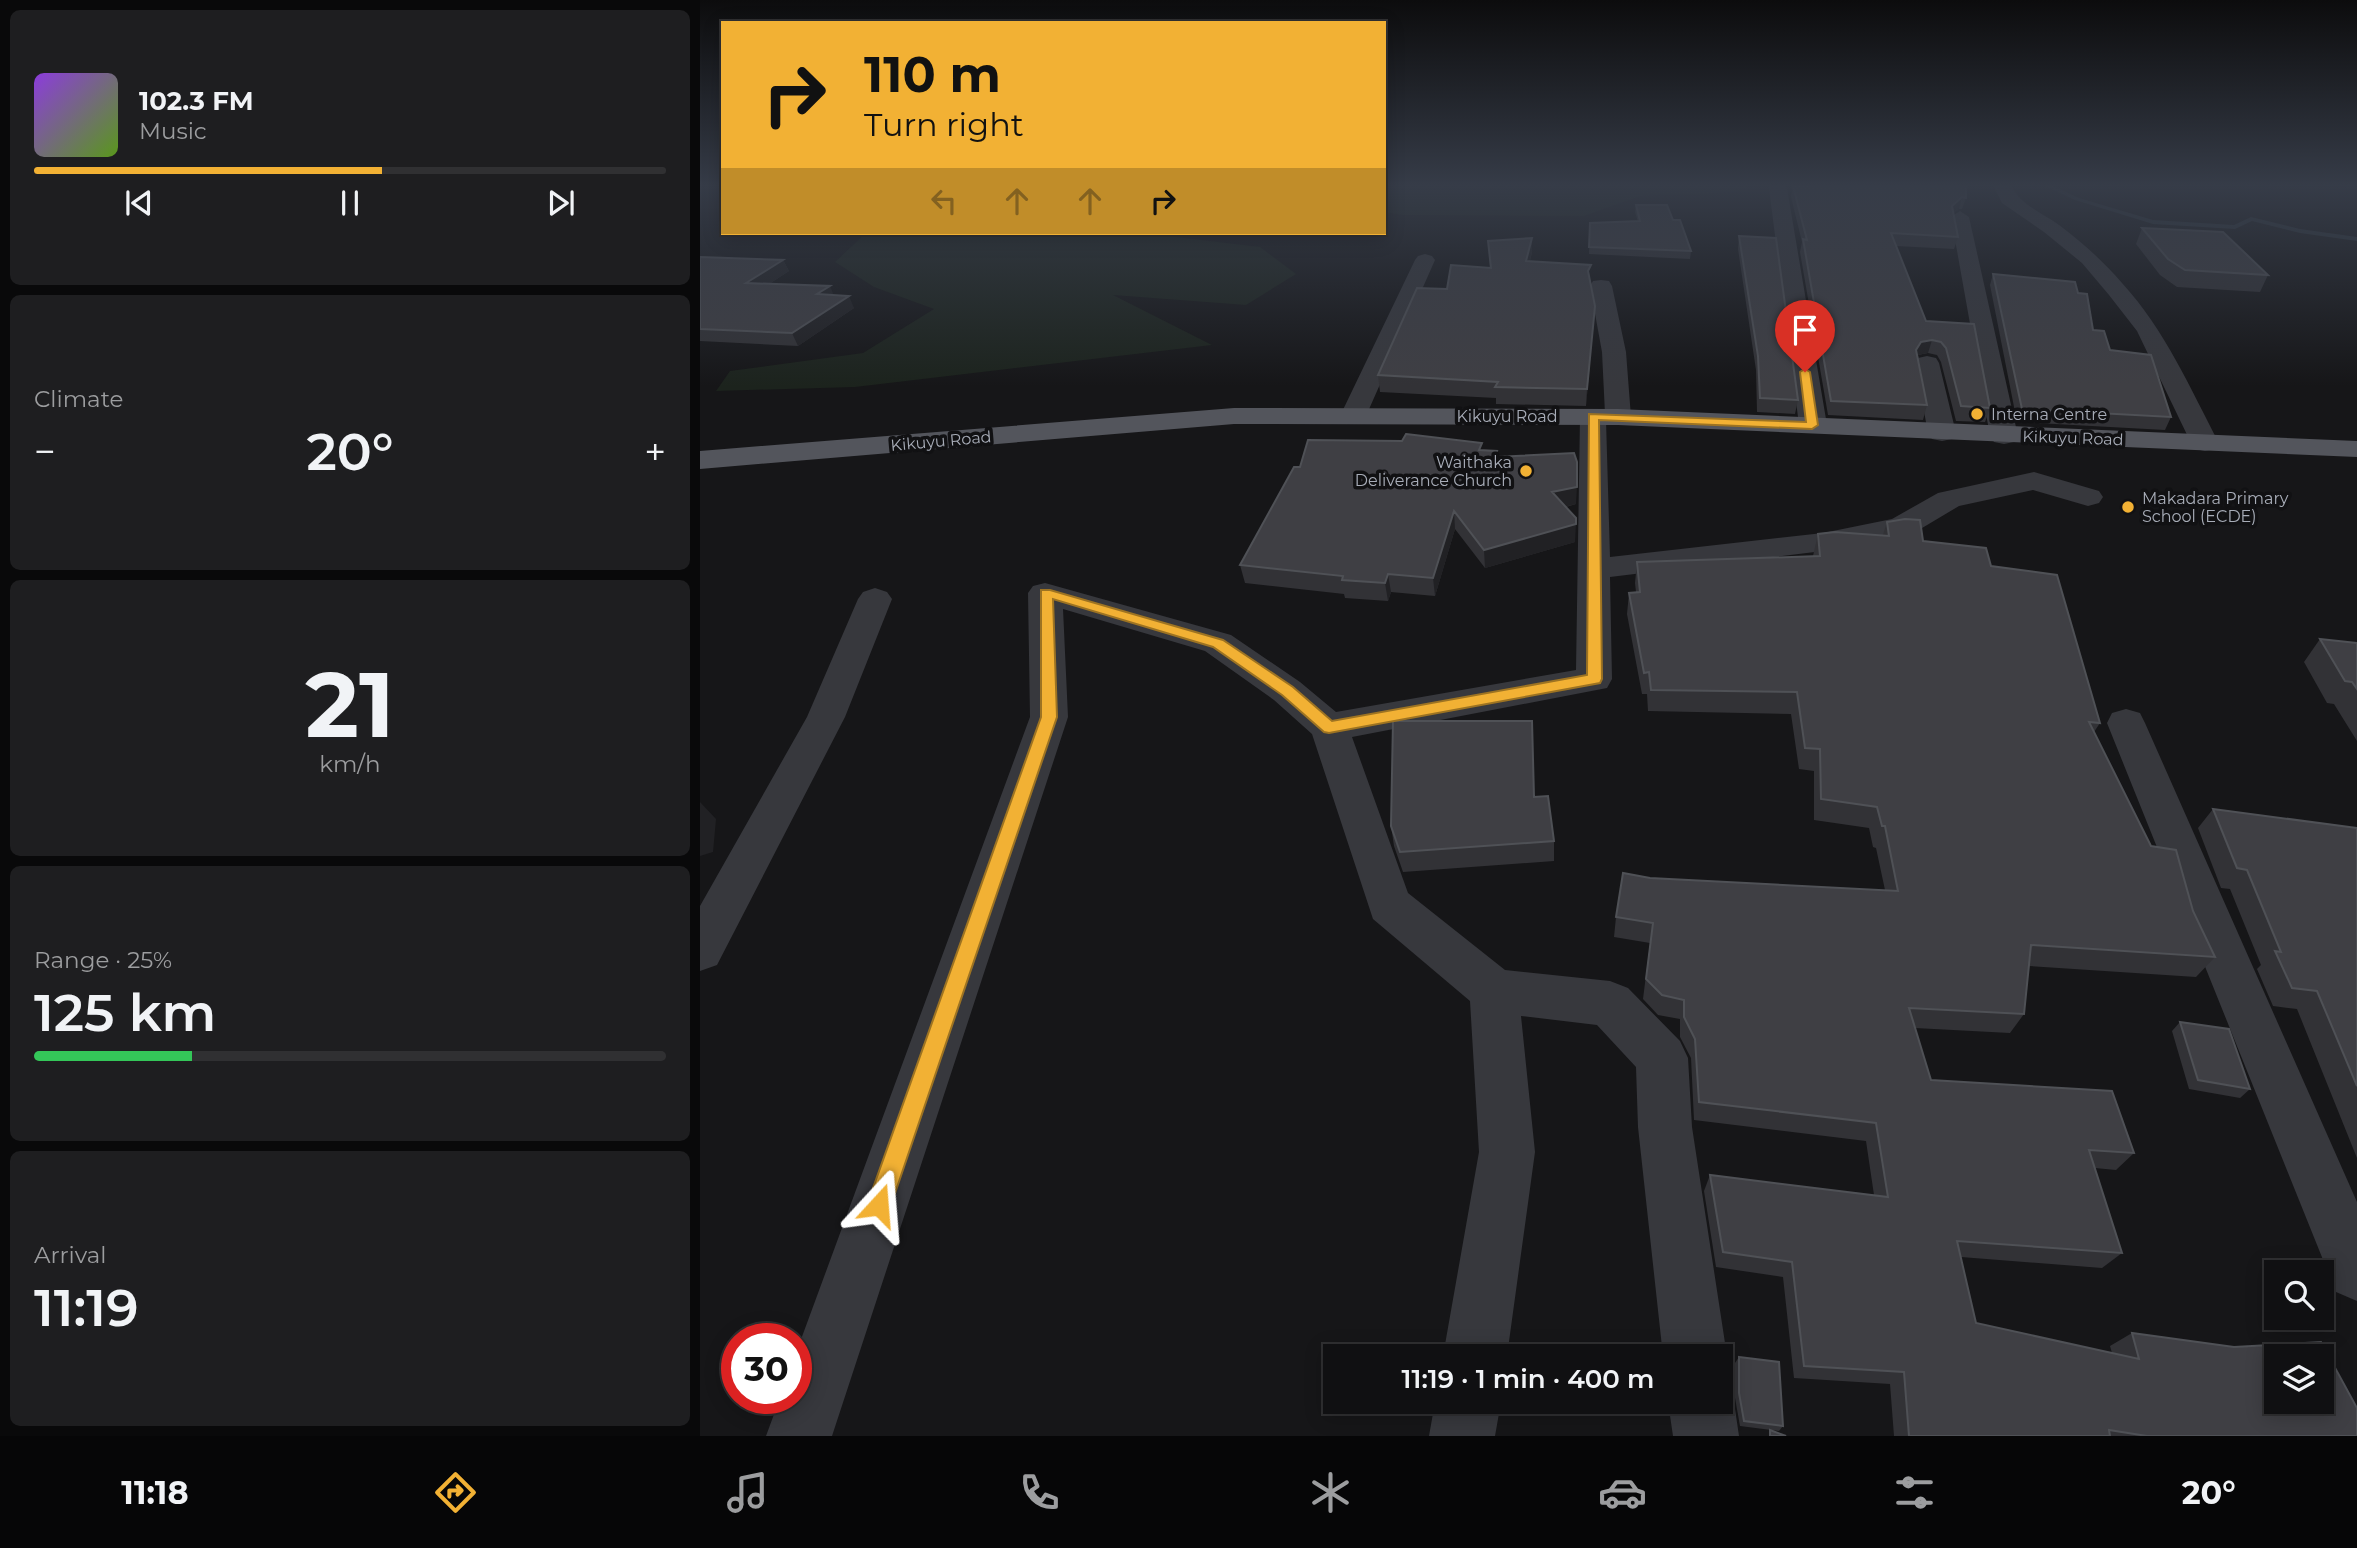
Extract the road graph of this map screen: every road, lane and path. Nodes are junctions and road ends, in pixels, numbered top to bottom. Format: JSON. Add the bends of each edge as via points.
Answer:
{"nodes":[{"id":1,"x":1786,"y":252,"type":"edge"},
{"id":2,"x":1967,"y":252,"type":"edge"},
{"id":3,"x":2080,"y":252,"type":"edge"},
{"id":4,"x":1425,"y":260,"type":"dead end"},
{"id":5,"x":1601,"y":285,"type":"dead end"},
{"id":6,"x":1927,"y":363,"type":"dead end"},
{"id":7,"x":1353,"y":416,"type":"junction"},
{"id":8,"x":1606,"y":417,"type":"junction"},
{"id":9,"x":1812,"y":425,"type":"junction"},
{"id":10,"x":1942,"y":433,"type":"junction"},
{"id":11,"x":2004,"y":436,"type":"junction"},
{"id":12,"x":2205,"y":443,"type":"junction"},
{"id":13,"x":2357,"y":449,"type":"edge"},
{"id":14,"x":700,"y":460,"type":"edge"},
{"id":15,"x":2088,"y":497,"type":"dead end"},
{"id":16,"x":1594,"y":569,"type":"junction"},
{"id":17,"x":874,"y":599,"type":"dead end"},
{"id":18,"x":2126,"y":723,"type":"dead end"},
{"id":19,"x":1329,"y":727,"type":"junction"},
{"id":20,"x":700,"y":950,"type":"edge"},
{"id":21,"x":1494,"y":991,"type":"junction"},
{"id":22,"x":2357,"y":1271,"type":"edge"},
{"id":23,"x":1477,"y":1344,"type":"edge"},
{"id":24,"x":1693,"y":1344,"type":"edge"},
{"id":25,"x":1466,"y":1414,"type":"edge"},
{"id":26,"x":1703,"y":1414,"type":"edge"},
{"id":27,"x":799,"y":1436,"type":"edge"},
{"id":28,"x":1462,"y":1436,"type":"edge"},
{"id":29,"x":1706,"y":1436,"type":"edge"}],
"edges":[{"from":1,"to":9,"type":"street"},
{"from":2,"to":11,"type":"street"},
{"from":3,"to":12,"type":"street","via":[[2148,330]]},
{"from":4,"to":7,"type":"street"},
{"from":5,"to":8,"type":"street","via":[[1614,352]]},
{"from":6,"to":10,"type":"street"},
{"from":7,"to":8,"type":"main road","name":"Kikuyu Road"},
{"from":7,"to":14,"type":"main road","name":"Kikuyu Road","via":[[1234,416]]},
{"from":8,"to":9,"type":"main road","name":"Kikuyu Road"},
{"from":8,"to":16,"type":"street"},
{"from":9,"to":10,"type":"main road","name":"Kikuyu Road"},
{"from":10,"to":11,"type":"main road","name":"Kikuyu Road"},
{"from":11,"to":12,"type":"main road","name":"Kikuyu Road"},
{"from":12,"to":13,"type":"main road","name":"Kikuyu Road"},
{"from":15,"to":16,"type":"street","via":[[2034,481],[1949,499],[1901,527],[1823,542]]},
{"from":16,"to":19,"type":"street","via":[[1594,679]]},
{"from":17,"to":20,"type":"street","via":[[826,716]]},
{"from":18,"to":22,"type":"street"},
{"from":19,"to":21,"type":"street","via":[[1389,905]]},
{"from":19,"to":27,"type":"street","via":[[1218,643],[1045,593],[1049,717]]},
{"from":21,"to":23,"type":"street","via":[[1507,1152]]},
{"from":21,"to":24,"type":"street","via":[[1610,1004],[1662,1058],[1665,1127]]},
{"from":25,"to":28,"type":"street"},
{"from":26,"to":29,"type":"street"}]}
